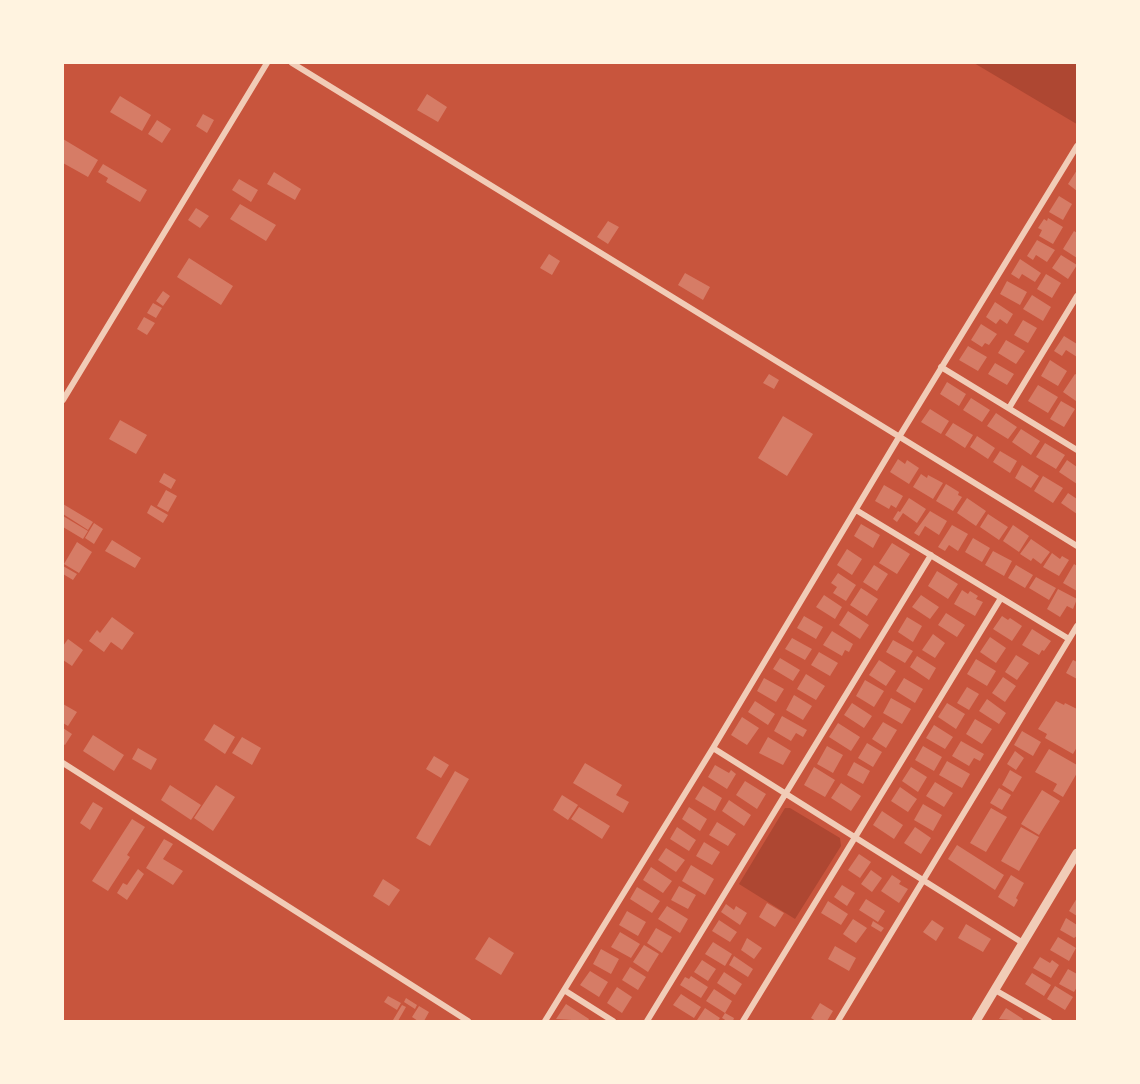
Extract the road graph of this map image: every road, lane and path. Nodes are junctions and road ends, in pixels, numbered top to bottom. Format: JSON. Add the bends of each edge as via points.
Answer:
{"nodes":[{"id":1,"x":267,"y":63,"type":"edge"},
{"id":2,"x":292,"y":63,"type":"edge"},
{"id":3,"x":1077,"y":146,"type":"edge"},
{"id":4,"x":1077,"y":296,"type":"edge"},
{"id":5,"x":942,"y":368,"type":"junction"},
{"id":6,"x":63,"y":400,"type":"edge"},
{"id":7,"x":1010,"y":408,"type":"junction"},
{"id":8,"x":899,"y":437,"type":"junction"},
{"id":9,"x":1077,"y":441,"type":"edge"},
{"id":10,"x":1075,"y":449,"type":"edge"},
{"id":11,"x":856,"y":510,"type":"junction"},
{"id":12,"x":1077,"y":546,"type":"edge"},
{"id":13,"x":931,"y":555,"type":"junction"},
{"id":14,"x":1000,"y":598,"type":"junction"},
{"id":15,"x":1077,"y":626,"type":"edge"},
{"id":16,"x":1069,"y":639,"type":"junction"},
{"id":17,"x":713,"y":748,"type":"junction"},
{"id":18,"x":63,"y":763,"type":"edge"},
{"id":19,"x":785,"y":793,"type":"junction"},
{"id":20,"x":855,"y":837,"type":"junction"},
{"id":21,"x":1077,"y":853,"type":"edge"},
{"id":22,"x":923,"y":880,"type":"junction"},
{"id":23,"x":1023,"y":942,"type":"junction"},
{"id":24,"x":564,"y":990,"type":"junction"},
{"id":25,"x":995,"y":990,"type":"junction"},
{"id":26,"x":468,"y":1021,"type":"edge"},
{"id":27,"x":545,"y":1021,"type":"edge"},
{"id":28,"x":613,"y":1021,"type":"edge"},
{"id":29,"x":647,"y":1021,"type":"edge"},
{"id":30,"x":743,"y":1021,"type":"edge"},
{"id":31,"x":838,"y":1021,"type":"edge"},
{"id":32,"x":976,"y":1021,"type":"edge"},
{"id":33,"x":1048,"y":1021,"type":"edge"}],
"edges":[{"from":1,"to":6,"type":"street"},
{"from":2,"to":8,"type":"street"},
{"from":3,"to":5,"type":"street"},
{"from":4,"to":7,"type":"street"},
{"from":5,"to":7,"type":"street"},
{"from":5,"to":8,"type":"street"},
{"from":7,"to":10,"type":"street"},
{"from":8,"to":11,"type":"street"},
{"from":8,"to":12,"type":"street"},
{"from":9,"to":10,"type":"street"},
{"from":11,"to":13,"type":"street"},
{"from":11,"to":17,"type":"street"},
{"from":13,"to":14,"type":"street"},
{"from":13,"to":19,"type":"street"},
{"from":14,"to":16,"type":"street"},
{"from":14,"to":20,"type":"street"},
{"from":15,"to":16,"type":"street"},
{"from":16,"to":22,"type":"street"},
{"from":17,"to":19,"type":"street"},
{"from":17,"to":24,"type":"street"},
{"from":18,"to":26,"type":"street"},
{"from":19,"to":20,"type":"street"},
{"from":19,"to":29,"type":"street"},
{"from":20,"to":22,"type":"street"},
{"from":20,"to":30,"type":"street"},
{"from":21,"to":23,"type":"street"},
{"from":22,"to":23,"type":"street"},
{"from":22,"to":31,"type":"street"},
{"from":23,"to":25,"type":"street"},
{"from":24,"to":27,"type":"street"},
{"from":24,"to":28,"type":"street"},
{"from":25,"to":32,"type":"street"},
{"from":25,"to":33,"type":"street"}]}
